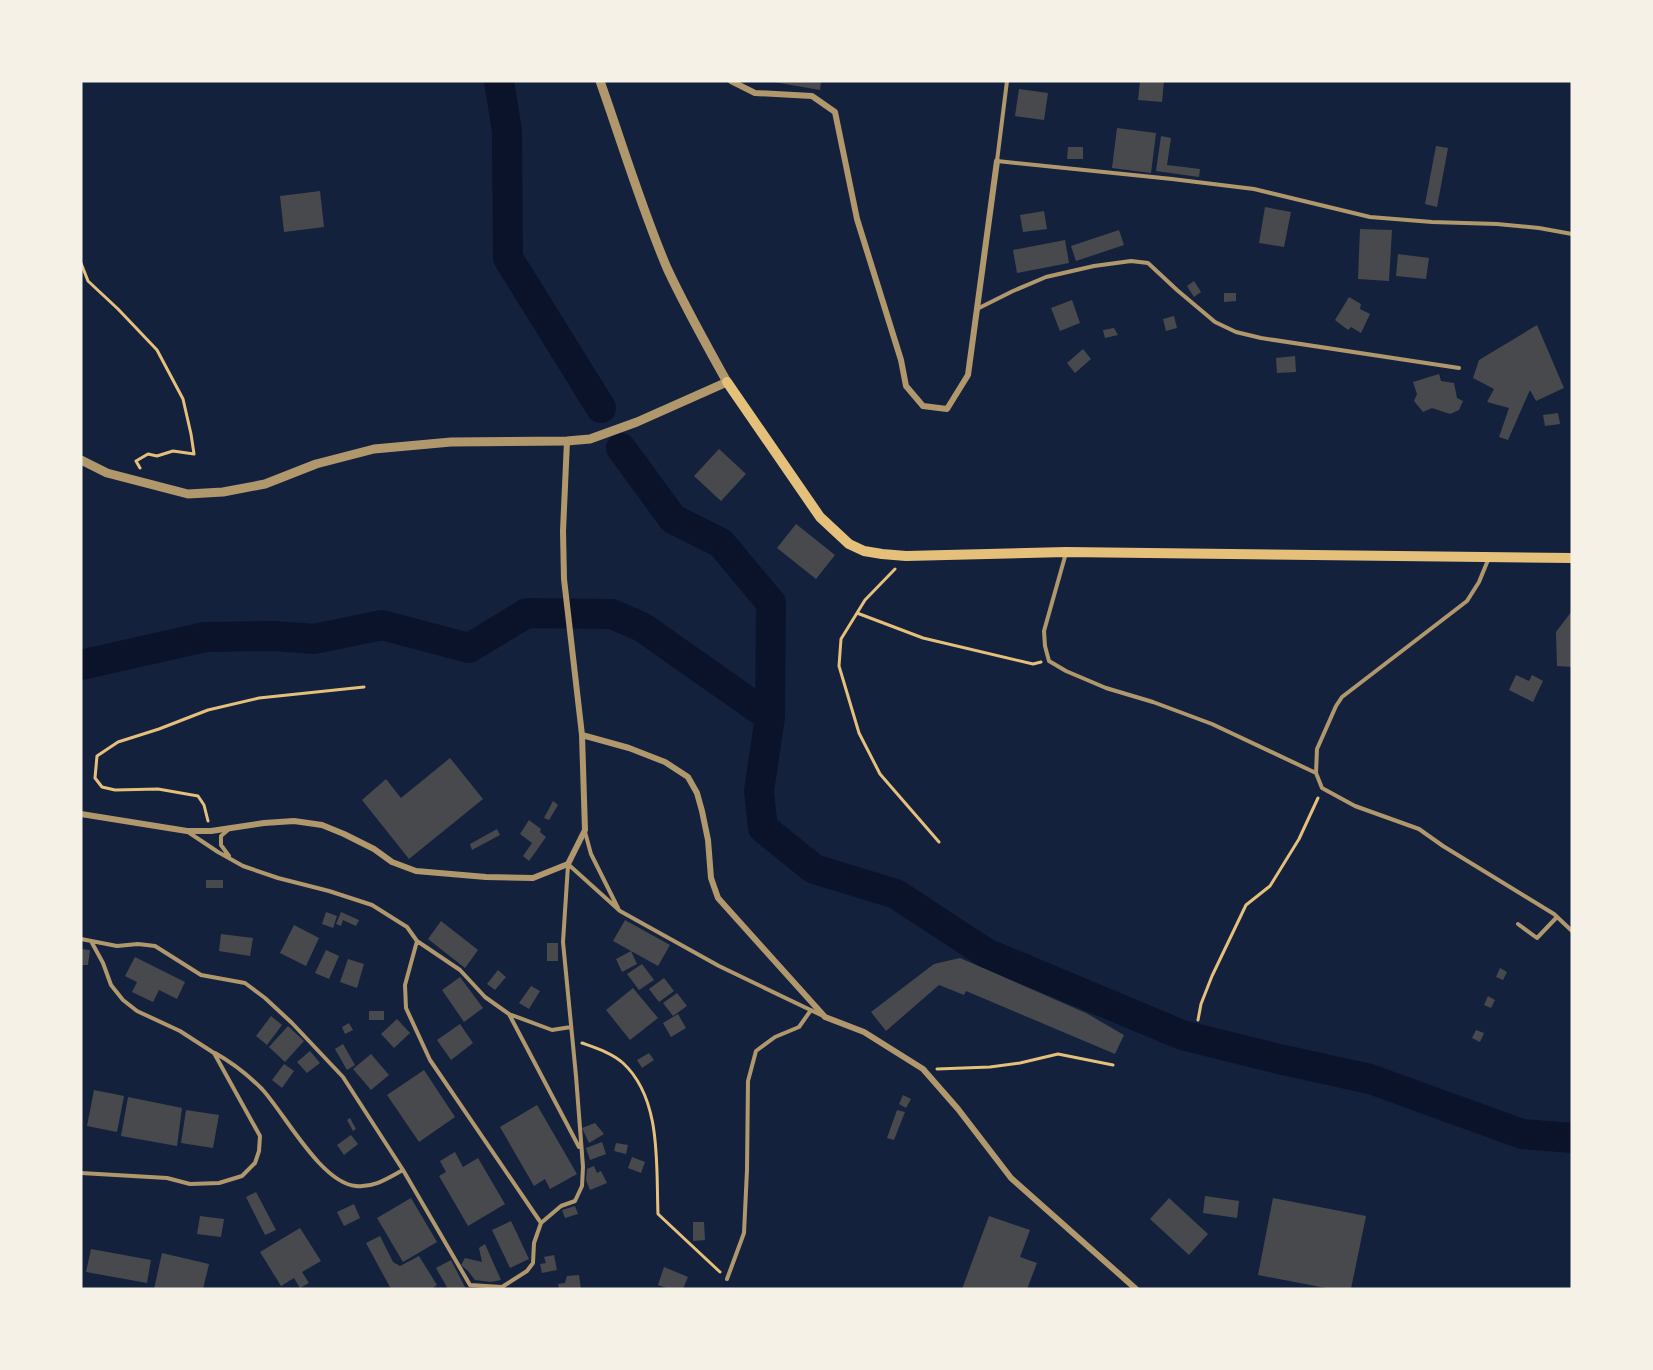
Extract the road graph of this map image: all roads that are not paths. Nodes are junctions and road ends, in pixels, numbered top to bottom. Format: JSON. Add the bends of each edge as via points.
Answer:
{"nodes":[{"id":1,"x":600,"y":81,"type":"edge"},
{"id":2,"x":731,"y":81,"type":"edge"},
{"id":3,"x":1006,"y":81,"type":"edge"},
{"id":4,"x":997,"y":161,"type":"junction"},
{"id":5,"x":1572,"y":234,"type":"edge"},
{"id":6,"x":976,"y":310,"type":"junction"},
{"id":7,"x":1459,"y":368,"type":"dead end"},
{"id":8,"x":727,"y":382,"type":"junction"},
{"id":9,"x":567,"y":441,"type":"junction"},
{"id":10,"x":81,"y":460,"type":"edge"},
{"id":11,"x":1066,"y":552,"type":"junction"},
{"id":12,"x":1490,"y":557,"type":"junction"},
{"id":13,"x":1572,"y":558,"type":"edge"},
{"id":14,"x":582,"y":735,"type":"junction"},
{"id":15,"x":1316,"y":773,"type":"junction"},
{"id":16,"x":81,"y":814,"type":"edge"},
{"id":17,"x":229,"y":829,"type":"junction"},
{"id":18,"x":585,"y":830,"type":"junction"},
{"id":19,"x":187,"y":831,"type":"junction"},
{"id":20,"x":231,"y":858,"type":"junction"},
{"id":21,"x":568,"y":864,"type":"junction"},
{"id":22,"x":620,"y":911,"type":"junction"},
{"id":23,"x":1557,"y":917,"type":"junction"},
{"id":24,"x":1518,"y":924,"type":"dead end"},
{"id":25,"x":1572,"y":931,"type":"edge"},
{"id":26,"x":81,"y":939,"type":"edge"},
{"id":27,"x":91,"y":940,"type":"junction"},
{"id":28,"x":417,"y":941,"type":"junction"},
{"id":29,"x":812,"y":1010,"type":"junction"},
{"id":30,"x":509,"y":1014,"type":"junction"},
{"id":31,"x":825,"y":1017,"type":"junction"},
{"id":32,"x":571,"y":1027,"type":"junction"},
{"id":33,"x":214,"y":1053,"type":"junction"},
{"id":34,"x":581,"y":1150,"type":"junction"},
{"id":35,"x":403,"y":1170,"type":"junction"},
{"id":36,"x":81,"y":1173,"type":"edge"},
{"id":37,"x":541,"y":1223,"type":"junction"},
{"id":38,"x":727,"y":1279,"type":"road end"},
{"id":39,"x":1136,"y":1289,"type":"edge"}],
"edges":[{"from":1,"to":8,"type":"street","via":[[667,266]]},
{"from":2,"to":6,"type":"street","via":[[755,93],[812,96],[835,112],[857,219],[906,386],[923,406],[947,409],[968,375]]},
{"from":3,"to":4,"type":"lane"},
{"from":4,"to":5,"type":"lane","via":[[1254,189],[1370,217],[1497,224]]},
{"from":4,"to":6,"type":"street"},
{"from":6,"to":7,"type":"lane","via":[[1046,276],[1094,266],[1148,262],[1215,322],[1236,332]]},
{"from":8,"to":9,"type":"street","via":[[637,422],[590,439]]},
{"from":8,"to":11,"type":"main road","via":[[820,517],[864,551],[906,556]]},
{"from":9,"to":10,"type":"street","via":[[451,441],[374,449],[316,464],[265,484],[188,494],[107,473]]},
{"from":9,"to":14,"type":"street","via":[[564,579]]},
{"from":11,"to":12,"type":"main road"},
{"from":11,"to":15,"type":"lane","via":[[1044,631],[1048,661],[1106,688],[1212,724]]},
{"from":12,"to":13,"type":"main road"},
{"from":12,"to":15,"type":"lane","via":[[1467,601],[1342,697],[1317,749]]},
{"from":14,"to":18,"type":"street"},
{"from":14,"to":31,"type":"street","via":[[665,762],[688,777],[702,811],[711,878],[718,898]]},
{"from":15,"to":23,"type":"lane","via":[[1322,788],[1355,806],[1419,829]]},
{"from":16,"to":19,"type":"street"},
{"from":17,"to":19,"type":"street"},
{"from":17,"to":20,"type":"lane","via":[[221,836],[221,844]]},
{"from":17,"to":21,"type":"street","via":[[294,821],[322,825],[416,871],[533,878]]},
{"from":18,"to":21,"type":"street"},
{"from":18,"to":22,"type":"lane","via":[[591,854]]},
{"from":19,"to":20,"type":"lane"},
{"from":20,"to":28,"type":"lane","via":[[278,878],[372,905],[407,927]]},
{"from":21,"to":22,"type":"lane"},
{"from":21,"to":32,"type":"lane","via":[[563,942]]},
{"from":22,"to":29,"type":"lane","via":[[719,966]]},
{"from":23,"to":24,"type":"lane","via":[[1537,938]]},
{"from":23,"to":25,"type":"lane"},
{"from":26,"to":27,"type":"lane"},
{"from":27,"to":33,"type":"lane","via":[[111,985],[123,1000]]},
{"from":27,"to":35,"type":"lane","via":[[117,946],[155,946],[201,975],[245,983],[292,1023],[343,1077]]},
{"from":28,"to":30,"type":"lane","via":[[460,970],[485,997]]},
{"from":28,"to":37,"type":"lane","via":[[405,985],[406,1008],[430,1060]]},
{"from":29,"to":31,"type":"lane"},
{"from":29,"to":38,"type":"lane","via":[[799,1027],[775,1036],[756,1051],[748,1082],[744,1233]]},
{"from":30,"to":32,"type":"lane","via":[[552,1030]]},
{"from":30,"to":34,"type":"lane"},
{"from":31,"to":39,"type":"street","via":[[864,1032],[923,1069],[1011,1178]]},
{"from":32,"to":34,"type":"lane"},
{"from":33,"to":35,"type":"lane","via":[[236,1065],[263,1090],[310,1152],[334,1176],[354,1186],[372,1186]]},
{"from":33,"to":36,"type":"lane","via":[[260,1136],[255,1162],[242,1176],[219,1183],[190,1184],[166,1178]]},
{"from":34,"to":37,"type":"lane","via":[[582,1186],[574,1201],[561,1206]]},
{"from":35,"to":37,"type":"lane","via":[[470,1285],[502,1287],[527,1271],[533,1263]]}]}
